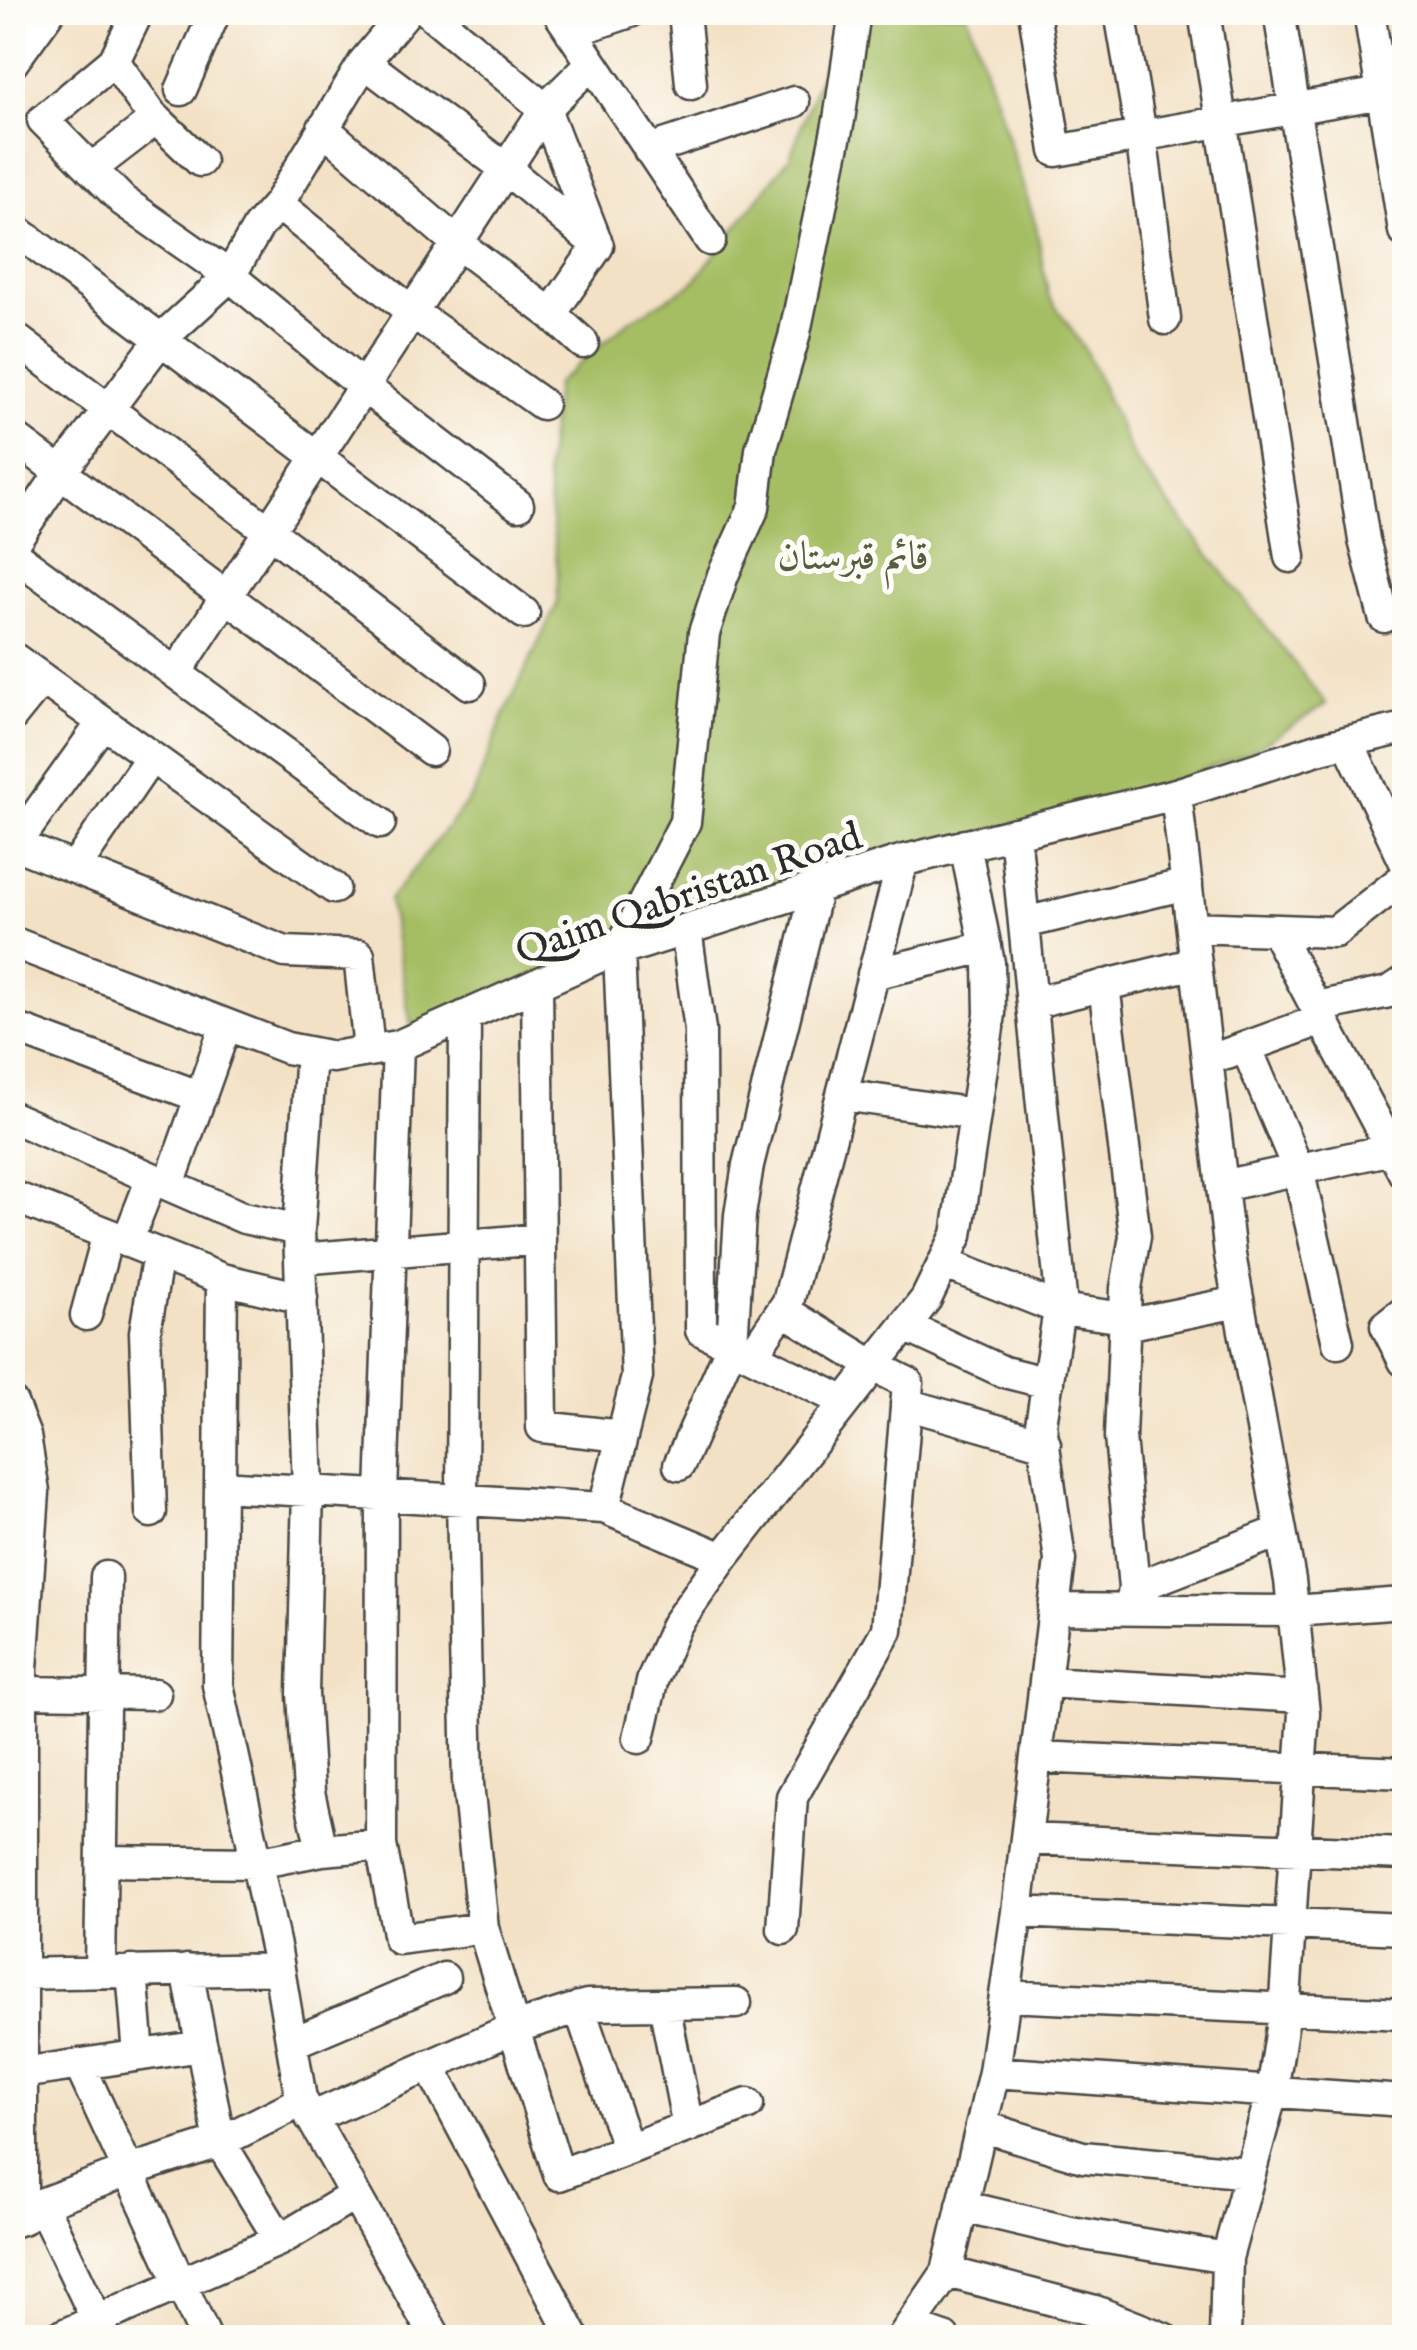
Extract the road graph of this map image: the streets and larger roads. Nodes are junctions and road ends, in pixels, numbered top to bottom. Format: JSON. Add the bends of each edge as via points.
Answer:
{"nodes":[{"id":1,"x":49,"y":12,"type":"edge"},
{"id":2,"x":138,"y":12,"type":"edge"},
{"id":3,"x":215,"y":12,"type":"edge"},
{"id":4,"x":406,"y":12,"type":"edge"},
{"id":5,"x":429,"y":12,"type":"edge"},
{"id":6,"x":630,"y":12,"type":"edge"},
{"id":7,"x":684,"y":12,"type":"edge"},
{"id":8,"x":855,"y":12,"type":"edge"},
{"id":9,"x":1034,"y":12,"type":"edge"},
{"id":10,"x":1120,"y":12,"type":"edge"},
{"id":11,"x":1204,"y":12,"type":"edge"},
{"id":12,"x":1279,"y":12,"type":"edge"},
{"id":13,"x":1369,"y":12,"type":"edge"},
{"id":14,"x":564,"y":22,"type":"edge"},
{"id":15,"x":114,"y":62,"type":"junction"},
{"id":16,"x":364,"y":62,"type":"junction"},
{"id":17,"x":12,"y":63,"type":"edge"},
{"id":18,"x":591,"y":64,"type":"junction"},
{"id":19,"x":690,"y":84,"type":"dead end"},
{"id":20,"x":181,"y":90,"type":"dead end"},
{"id":21,"x":1394,"y":91,"type":"edge"},
{"id":22,"x":794,"y":102,"type":"dead end"},
{"id":23,"x":1294,"y":108,"type":"junction"},
{"id":24,"x":545,"y":109,"type":"junction"},
{"id":25,"x":156,"y":119,"type":"junction"},
{"id":26,"x":1222,"y":120,"type":"junction"},
{"id":27,"x":323,"y":128,"type":"junction"},
{"id":28,"x":1141,"y":134,"type":"junction"},
{"id":29,"x":650,"y":150,"type":"junction"},
{"id":30,"x":200,"y":161,"type":"dead end"},
{"id":31,"x":92,"y":169,"type":"junction"},
{"id":32,"x":506,"y":169,"type":"junction"},
{"id":33,"x":278,"y":204,"type":"junction"},
{"id":34,"x":12,"y":227,"type":"edge"},
{"id":35,"x":1404,"y":230,"type":"edge"},
{"id":36,"x":710,"y":240,"type":"dead end"},
{"id":37,"x":458,"y":243,"type":"junction"},
{"id":38,"x":598,"y":246,"type":"junction"},
{"id":39,"x":230,"y":276,"type":"junction"},
{"id":40,"x":412,"y":312,"type":"junction"},
{"id":41,"x":551,"y":314,"type":"junction"},
{"id":42,"x":1165,"y":319,"type":"dead end"},
{"id":43,"x":12,"y":336,"type":"edge"},
{"id":44,"x":161,"y":339,"type":"junction"},
{"id":45,"x":583,"y":343,"type":"dead end"},
{"id":46,"x":363,"y":386,"type":"junction"},
{"id":47,"x":542,"y":404,"type":"dead end"},
{"id":48,"x":108,"y":409,"type":"junction"},
{"id":49,"x":12,"y":436,"type":"edge"},
{"id":50,"x":317,"y":456,"type":"junction"},
{"id":51,"x":61,"y":472,"type":"junction"},
{"id":52,"x":518,"y":505,"type":"dead end"},
{"id":53,"x":268,"y":531,"type":"junction"},
{"id":54,"x":12,"y":546,"type":"edge"},
{"id":55,"x":12,"y":553,"type":"edge"},
{"id":56,"x":1290,"y":558,"type":"dead end"},
{"id":57,"x":226,"y":596,"type":"junction"},
{"id":58,"x":524,"y":613,"type":"dead end"},
{"id":59,"x":1384,"y":617,"type":"dead end"},
{"id":60,"x":12,"y":657,"type":"edge"},
{"id":61,"x":176,"y":673,"type":"junction"},
{"id":62,"x":42,"y":678,"type":"junction"},
{"id":63,"x":470,"y":684,"type":"dead end"},
{"id":64,"x":12,"y":716,"type":"edge"},
{"id":65,"x":103,"y":722,"type":"junction"},
{"id":66,"x":1404,"y":728,"type":"edge"},
{"id":67,"x":1348,"y":742,"type":"junction"},
{"id":68,"x":431,"y":750,"type":"dead end"},
{"id":69,"x":151,"y":757,"type":"junction"},
{"id":70,"x":1176,"y":794,"type":"junction"},
{"id":71,"x":380,"y":823,"type":"dead end"},
{"id":72,"x":1015,"y":833,"type":"junction"},
{"id":73,"x":14,"y":844,"type":"edge"},
{"id":74,"x":966,"y":845,"type":"junction"},
{"id":75,"x":903,"y":860,"type":"junction"},
{"id":76,"x":1404,"y":860,"type":"edge"},
{"id":77,"x":75,"y":868,"type":"junction"},
{"id":78,"x":1404,"y":878,"type":"edge"},
{"id":79,"x":1187,"y":884,"type":"junction"},
{"id":80,"x":817,"y":887,"type":"junction"},
{"id":81,"x":334,"y":888,"type":"dead end"},
{"id":82,"x":1024,"y":923,"type":"junction"},
{"id":83,"x":1192,"y":927,"type":"junction"},
{"id":84,"x":686,"y":929,"type":"junction"},
{"id":85,"x":1275,"y":930,"type":"junction"},
{"id":86,"x":12,"y":942,"type":"edge"},
{"id":87,"x":986,"y":948,"type":"junction"},
{"id":88,"x":619,"y":950,"type":"junction"},
{"id":89,"x":1196,"y":964,"type":"junction"},
{"id":90,"x":873,"y":974,"type":"junction"},
{"id":91,"x":1404,"y":982,"type":"edge"},
{"id":92,"x":537,"y":984,"type":"junction"},
{"id":93,"x":1104,"y":986,"type":"junction"},
{"id":94,"x":1032,"y":1003,"type":"junction"},
{"id":95,"x":1320,"y":1013,"type":"junction"},
{"id":96,"x":465,"y":1016,"type":"junction"},
{"id":97,"x":226,"y":1025,"type":"junction"},
{"id":98,"x":12,"y":1026,"type":"edge"},
{"id":99,"x":1246,"y":1047,"type":"junction"},
{"id":100,"x":384,"y":1048,"type":"junction"},
{"id":101,"x":310,"y":1053,"type":"junction"},
{"id":102,"x":1207,"y":1062,"type":"junction"},
{"id":103,"x":842,"y":1095,"type":"junction"},
{"id":104,"x":201,"y":1097,"type":"junction"},
{"id":105,"x":975,"y":1114,"type":"junction"},
{"id":106,"x":12,"y":1117,"type":"edge"},
{"id":107,"x":1398,"y":1161,"type":"edge"},
{"id":108,"x":1298,"y":1170,"type":"junction"},
{"id":109,"x":161,"y":1182,"type":"junction"},
{"id":110,"x":1222,"y":1186,"type":"junction"},
{"id":111,"x":12,"y":1196,"type":"edge"},
{"id":112,"x":117,"y":1238,"type":"junction"},
{"id":113,"x":540,"y":1239,"type":"junction"},
{"id":114,"x":300,"y":1244,"type":"junction"},
{"id":115,"x":464,"y":1245,"type":"junction"},
{"id":116,"x":390,"y":1252,"type":"junction"},
{"id":117,"x":158,"y":1254,"type":"junction"},
{"id":118,"x":946,"y":1264,"type":"junction"},
{"id":119,"x":222,"y":1280,"type":"junction"},
{"id":120,"x":302,"y":1298,"type":"junction"},
{"id":121,"x":1238,"y":1302,"type":"junction"},
{"id":122,"x":1060,"y":1308,"type":"junction"},
{"id":123,"x":783,"y":1310,"type":"junction"},
{"id":124,"x":1404,"y":1312,"type":"edge"},
{"id":125,"x":86,"y":1316,"type":"dead end"},
{"id":126,"x":1125,"y":1321,"type":"junction"},
{"id":127,"x":905,"y":1326,"type":"junction"},
{"id":128,"x":1338,"y":1343,"type":"dead end"},
{"id":129,"x":742,"y":1350,"type":"junction"},
{"id":130,"x":1404,"y":1360,"type":"edge"},
{"id":131,"x":874,"y":1366,"type":"junction"},
{"id":132,"x":1048,"y":1383,"type":"junction"},
{"id":133,"x":845,"y":1402,"type":"junction"},
{"id":134,"x":12,"y":1403,"type":"edge"},
{"id":135,"x":906,"y":1404,"type":"junction"},
{"id":136,"x":622,"y":1436,"type":"junction"},
{"id":137,"x":1044,"y":1444,"type":"junction"},
{"id":138,"x":679,"y":1465,"type":"dead end"},
{"id":139,"x":220,"y":1486,"type":"junction"},
{"id":140,"x":308,"y":1489,"type":"junction"},
{"id":141,"x":382,"y":1494,"type":"junction"},
{"id":142,"x":462,"y":1500,"type":"junction"},
{"id":143,"x":604,"y":1508,"type":"junction"},
{"id":144,"x":151,"y":1512,"type":"dead end"},
{"id":145,"x":1281,"y":1531,"type":"junction"},
{"id":146,"x":723,"y":1558,"type":"junction"},
{"id":147,"x":106,"y":1577,"type":"dead end"},
{"id":148,"x":1133,"y":1599,"type":"junction"},
{"id":149,"x":1404,"y":1603,"type":"edge"},
{"id":150,"x":1054,"y":1610,"type":"junction"},
{"id":151,"x":1293,"y":1611,"type":"junction"},
{"id":152,"x":1045,"y":1682,"type":"junction"},
{"id":153,"x":22,"y":1692,"type":"junction"},
{"id":154,"x":106,"y":1693,"type":"junction"},
{"id":155,"x":155,"y":1694,"type":"dead end"},
{"id":156,"x":1302,"y":1697,"type":"junction"},
{"id":157,"x":639,"y":1738,"type":"dead end"},
{"id":158,"x":1036,"y":1757,"type":"junction"},
{"id":159,"x":1300,"y":1771,"type":"junction"},
{"id":160,"x":1404,"y":1773,"type":"edge"},
{"id":161,"x":1026,"y":1839,"type":"junction"},
{"id":162,"x":381,"y":1845,"type":"junction"},
{"id":163,"x":322,"y":1850,"type":"junction"},
{"id":164,"x":1295,"y":1851,"type":"junction"},
{"id":165,"x":1404,"y":1854,"type":"edge"},
{"id":166,"x":102,"y":1861,"type":"junction"},
{"id":167,"x":257,"y":1863,"type":"junction"},
{"id":168,"x":1018,"y":1912,"type":"junction"},
{"id":169,"x":1290,"y":1924,"type":"junction"},
{"id":170,"x":483,"y":1928,"type":"junction"},
{"id":171,"x":783,"y":1929,"type":"dead end"},
{"id":172,"x":1404,"y":1929,"type":"edge"},
{"id":173,"x":280,"y":1969,"type":"junction"},
{"id":174,"x":187,"y":1970,"type":"junction"},
{"id":175,"x":132,"y":1971,"type":"junction"},
{"id":176,"x":100,"y":1972,"type":"junction"},
{"id":177,"x":18,"y":1973,"type":"edge"},
{"id":178,"x":444,"y":1978,"type":"dead end"},
{"id":179,"x":1005,"y":1996,"type":"junction"},
{"id":180,"x":736,"y":2003,"type":"dead end"},
{"id":181,"x":664,"y":2004,"type":"junction"},
{"id":182,"x":579,"y":2007,"type":"junction"},
{"id":183,"x":1284,"y":2009,"type":"junction"},
{"id":184,"x":1404,"y":2014,"type":"edge"},
{"id":185,"x":514,"y":2028,"type":"junction"},
{"id":186,"x":292,"y":2043,"type":"junction"},
{"id":187,"x":202,"y":2046,"type":"junction"},
{"id":188,"x":139,"y":2055,"type":"junction"},
{"id":189,"x":79,"y":2064,"type":"junction"},
{"id":190,"x":429,"y":2066,"type":"junction"},
{"id":191,"x":994,"y":2072,"type":"junction"},
{"id":192,"x":19,"y":2089,"type":"edge"},
{"id":193,"x":1272,"y":2092,"type":"junction"},
{"id":194,"x":1404,"y":2101,"type":"edge"},
{"id":195,"x":748,"y":2104,"type":"dead end"},
{"id":196,"x":306,"y":2110,"type":"junction"},
{"id":197,"x":981,"y":2126,"type":"junction"},
{"id":198,"x":688,"y":2127,"type":"junction"},
{"id":199,"x":220,"y":2142,"type":"junction"},
{"id":200,"x":628,"y":2149,"type":"junction"},
{"id":201,"x":128,"y":2170,"type":"junction"},
{"id":202,"x":1250,"y":2174,"type":"junction"},
{"id":203,"x":355,"y":2195,"type":"junction"},
{"id":204,"x":962,"y":2206,"type":"junction"},
{"id":205,"x":17,"y":2216,"type":"edge"},
{"id":206,"x":280,"y":2240,"type":"junction"},
{"id":207,"x":1227,"y":2258,"type":"junction"},
{"id":208,"x":946,"y":2272,"type":"junction"},
{"id":209,"x":181,"y":2283,"type":"junction"},
{"id":210,"x":101,"y":2329,"type":"edge"},
{"id":211,"x":906,"y":2332,"type":"edge"},
{"id":212,"x":422,"y":2333,"type":"edge"},
{"id":213,"x":56,"y":2338,"type":"edge"},
{"id":214,"x":206,"y":2338,"type":"edge"},
{"id":215,"x":574,"y":2338,"type":"edge"},
{"id":216,"x":944,"y":2338,"type":"edge"},
{"id":217,"x":1163,"y":2338,"type":"edge"},
{"id":218,"x":1225,"y":2338,"type":"edge"}],
"edges":[{"from":1,"to":17,"type":"street"},
{"from":2,"to":15,"type":"street"},
{"from":3,"to":20,"type":"street"},
{"from":4,"to":16,"type":"street"},
{"from":5,"to":24,"type":"street"},
{"from":6,"to":14,"type":"street"},
{"from":7,"to":19,"type":"street"},
{"from":8,"to":88,"type":"street","via":[[839,120],[794,337],[760,450],[754,507],[704,633],[685,822]]},
{"from":9,"to":28,"type":"street","via":[[1056,151]]},
{"from":10,"to":28,"type":"street"},
{"from":11,"to":26,"type":"street"},
{"from":12,"to":23,"type":"street"},
{"from":13,"to":21,"type":"street"},
{"from":14,"to":18,"type":"street"},
{"from":15,"to":25,"type":"street"},
{"from":15,"to":31,"type":"street","via":[[43,120]]},
{"from":16,"to":27,"type":"street"},
{"from":16,"to":32,"type":"street"},
{"from":18,"to":24,"type":"street"},
{"from":18,"to":29,"type":"street"},
{"from":21,"to":23,"type":"street"},
{"from":21,"to":35,"type":"street"},
{"from":22,"to":29,"type":"street"},
{"from":23,"to":26,"type":"street"},
{"from":23,"to":59,"type":"street","via":[[1364,540]]},
{"from":24,"to":32,"type":"street"},
{"from":24,"to":38,"type":"street"},
{"from":25,"to":30,"type":"street"},
{"from":25,"to":31,"type":"street"},
{"from":26,"to":28,"type":"street"},
{"from":26,"to":56,"type":"street"},
{"from":27,"to":33,"type":"street"},
{"from":27,"to":37,"type":"street"},
{"from":28,"to":42,"type":"street"},
{"from":29,"to":36,"type":"street"},
{"from":31,"to":39,"type":"street","via":[[123,201]]},
{"from":32,"to":37,"type":"street"},
{"from":32,"to":38,"type":"street"},
{"from":33,"to":39,"type":"street"},
{"from":33,"to":40,"type":"street"},
{"from":34,"to":44,"type":"street"},
{"from":37,"to":40,"type":"street"},
{"from":37,"to":41,"type":"street"},
{"from":38,"to":41,"type":"street"},
{"from":39,"to":44,"type":"street"},
{"from":39,"to":46,"type":"street"},
{"from":40,"to":46,"type":"street"},
{"from":40,"to":47,"type":"street"},
{"from":41,"to":45,"type":"street"},
{"from":43,"to":48,"type":"street"},
{"from":44,"to":48,"type":"street"},
{"from":44,"to":50,"type":"street"},
{"from":46,"to":50,"type":"street"},
{"from":46,"to":52,"type":"street"},
{"from":48,"to":51,"type":"street"},
{"from":48,"to":53,"type":"street"},
{"from":49,"to":51,"type":"street"},
{"from":50,"to":53,"type":"street"},
{"from":50,"to":58,"type":"street"},
{"from":51,"to":54,"type":"street"},
{"from":51,"to":57,"type":"street"},
{"from":53,"to":57,"type":"street"},
{"from":53,"to":63,"type":"street"},
{"from":55,"to":61,"type":"street"},
{"from":57,"to":61,"type":"street"},
{"from":57,"to":68,"type":"street"},
{"from":60,"to":62,"type":"street"},
{"from":61,"to":71,"type":"street"},
{"from":62,"to":64,"type":"street"},
{"from":62,"to":65,"type":"street"},
{"from":65,"to":69,"type":"street"},
{"from":65,"to":73,"type":"street"},
{"from":66,"to":67,"type":"street","name":"Qaim Qabristan Road"},
{"from":67,"to":70,"type":"street","name":"Qaim Qabristan Road"},
{"from":67,"to":76,"type":"street"},
{"from":69,"to":77,"type":"street"},
{"from":69,"to":81,"type":"street"},
{"from":70,"to":72,"type":"street","name":"Qaim Qabristan Road"},
{"from":70,"to":79,"type":"street"},
{"from":72,"to":74,"type":"street","name":"Qaim Qabristan Road"},
{"from":72,"to":82,"type":"street"},
{"from":73,"to":77,"type":"street"},
{"from":74,"to":75,"type":"street","name":"Qaim Qabristan Road"},
{"from":74,"to":87,"type":"street"},
{"from":75,"to":80,"type":"street","name":"Qaim Qabristan Road"},
{"from":75,"to":90,"type":"street"},
{"from":77,"to":100,"type":"street","via":[[285,952],[359,955]]},
{"from":78,"to":85,"type":"street","via":[[1335,932]]},
{"from":79,"to":82,"type":"street"},
{"from":79,"to":83,"type":"street"},
{"from":80,"to":84,"type":"street","name":"Qaim Qabristan Road"},
{"from":80,"to":129,"type":"street","via":[[748,1165],[740,1215]]},
{"from":82,"to":94,"type":"street"},
{"from":83,"to":85,"type":"street"},
{"from":83,"to":89,"type":"street"},
{"from":84,"to":88,"type":"street","name":"Qaim Qabristan Road"},
{"from":84,"to":129,"type":"street","via":[[700,1030],[701,1330]]},
{"from":85,"to":95,"type":"street"},
{"from":86,"to":97,"type":"street","name":"Qaim Qabristan Road"},
{"from":87,"to":90,"type":"street"},
{"from":87,"to":105,"type":"street","via":[[990,1014]]},
{"from":88,"to":92,"type":"street","name":"Qaim Qabristan Road"},
{"from":88,"to":136,"type":"street","via":[[637,1376]]},
{"from":89,"to":93,"type":"street"},
{"from":89,"to":102,"type":"street"},
{"from":90,"to":103,"type":"street"},
{"from":91,"to":95,"type":"street"},
{"from":92,"to":96,"type":"street","name":"Qaim Qabristan Road"},
{"from":92,"to":113,"type":"street"},
{"from":93,"to":94,"type":"street"},
{"from":93,"to":126,"type":"street","via":[[1134,1236]]},
{"from":94,"to":122,"type":"street"},
{"from":95,"to":99,"type":"street"},
{"from":95,"to":107,"type":"street"},
{"from":96,"to":100,"type":"street","name":"Qaim Qabristan Road"},
{"from":96,"to":115,"type":"street"},
{"from":97,"to":101,"type":"street","name":"Qaim Qabristan Road"},
{"from":97,"to":104,"type":"street"},
{"from":98,"to":104,"type":"street"},
{"from":99,"to":102,"type":"street"},
{"from":99,"to":108,"type":"street"},
{"from":100,"to":101,"type":"street","name":"Qaim Qabristan Road"},
{"from":100,"to":116,"type":"street"},
{"from":101,"to":114,"type":"street"},
{"from":102,"to":110,"type":"street"},
{"from":103,"to":105,"type":"street"},
{"from":103,"to":123,"type":"street"},
{"from":104,"to":109,"type":"street"},
{"from":105,"to":118,"type":"street","via":[[957,1236]]},
{"from":106,"to":109,"type":"street"},
{"from":107,"to":108,"type":"street"},
{"from":108,"to":110,"type":"street"},
{"from":108,"to":128,"type":"street"},
{"from":109,"to":112,"type":"street"},
{"from":109,"to":114,"type":"street"},
{"from":110,"to":121,"type":"street"},
{"from":111,"to":112,"type":"street"},
{"from":112,"to":117,"type":"street"},
{"from":112,"to":125,"type":"street"},
{"from":113,"to":115,"type":"street"},
{"from":113,"to":136,"type":"street","via":[[542,1427]]},
{"from":114,"to":116,"type":"street"},
{"from":114,"to":120,"type":"street"},
{"from":115,"to":116,"type":"street"},
{"from":115,"to":142,"type":"street"},
{"from":116,"to":141,"type":"street"},
{"from":117,"to":119,"type":"street"},
{"from":117,"to":144,"type":"street","via":[[145,1332]]},
{"from":118,"to":122,"type":"street"},
{"from":118,"to":127,"type":"street"},
{"from":119,"to":120,"type":"street"},
{"from":119,"to":139,"type":"street"},
{"from":120,"to":140,"type":"street"},
{"from":121,"to":126,"type":"street"},
{"from":121,"to":145,"type":"street"},
{"from":122,"to":126,"type":"street"},
{"from":122,"to":132,"type":"street"},
{"from":123,"to":129,"type":"street"},
{"from":123,"to":131,"type":"street"},
{"from":124,"to":130,"type":"street","via":[[1386,1326]]},
{"from":126,"to":148,"type":"street","via":[[1120,1437]]},
{"from":127,"to":131,"type":"street"},
{"from":127,"to":132,"type":"street","via":[[1004,1372]]},
{"from":129,"to":133,"type":"street"},
{"from":129,"to":138,"type":"street"},
{"from":131,"to":133,"type":"street"},
{"from":131,"to":135,"type":"street","via":[[908,1383]]},
{"from":132,"to":137,"type":"street"},
{"from":133,"to":146,"type":"street"},
{"from":134,"to":153,"type":"street","via":[[34,1492]]},
{"from":135,"to":137,"type":"street"},
{"from":135,"to":171,"type":"street","via":[[887,1630],[792,1797]]},
{"from":136,"to":143,"type":"street"},
{"from":137,"to":150,"type":"street","via":[[1060,1560]]},
{"from":139,"to":140,"type":"street"},
{"from":139,"to":167,"type":"street","via":[[218,1686]]},
{"from":140,"to":141,"type":"street"},
{"from":140,"to":163,"type":"street","via":[[303,1694],[309,1792]]},
{"from":141,"to":142,"type":"street"},
{"from":141,"to":162,"type":"street"},
{"from":142,"to":143,"type":"street"},
{"from":142,"to":170,"type":"street","via":[[468,1784]]},
{"from":143,"to":146,"type":"street"},
{"from":145,"to":148,"type":"street"},
{"from":145,"to":151,"type":"street"},
{"from":146,"to":157,"type":"street","via":[[676,1625],[653,1678]]},
{"from":147,"to":154,"type":"street"},
{"from":148,"to":150,"type":"street"},
{"from":148,"to":151,"type":"street"},
{"from":149,"to":151,"type":"street"},
{"from":150,"to":152,"type":"street"},
{"from":151,"to":156,"type":"street"},
{"from":152,"to":156,"type":"street"},
{"from":152,"to":158,"type":"street"},
{"from":153,"to":154,"type":"street"},
{"from":153,"to":177,"type":"street"},
{"from":154,"to":155,"type":"street"},
{"from":154,"to":166,"type":"street"},
{"from":156,"to":159,"type":"street"},
{"from":158,"to":159,"type":"street"},
{"from":158,"to":161,"type":"street"},
{"from":159,"to":160,"type":"street"},
{"from":159,"to":164,"type":"street"},
{"from":161,"to":164,"type":"street"},
{"from":161,"to":168,"type":"street"},
{"from":162,"to":163,"type":"street"},
{"from":162,"to":170,"type":"street","via":[[399,1939]]},
{"from":163,"to":167,"type":"street"},
{"from":164,"to":165,"type":"street"},
{"from":164,"to":169,"type":"street"},
{"from":166,"to":167,"type":"street"},
{"from":166,"to":176,"type":"street"},
{"from":167,"to":173,"type":"street"},
{"from":168,"to":169,"type":"street"},
{"from":168,"to":179,"type":"street"},
{"from":169,"to":172,"type":"street"},
{"from":169,"to":183,"type":"street"},
{"from":170,"to":185,"type":"street"},
{"from":173,"to":174,"type":"street"},
{"from":173,"to":186,"type":"street"},
{"from":174,"to":175,"type":"street"},
{"from":174,"to":187,"type":"street"},
{"from":175,"to":176,"type":"street"},
{"from":175,"to":188,"type":"street"},
{"from":176,"to":177,"type":"street"},
{"from":177,"to":192,"type":"street"},
{"from":178,"to":186,"type":"street"},
{"from":179,"to":183,"type":"street"},
{"from":179,"to":191,"type":"street"},
{"from":180,"to":181,"type":"street"},
{"from":181,"to":182,"type":"street"},
{"from":181,"to":198,"type":"street"},
{"from":182,"to":185,"type":"street"},
{"from":182,"to":200,"type":"street"},
{"from":183,"to":184,"type":"street"},
{"from":183,"to":193,"type":"street"},
{"from":185,"to":190,"type":"street"},
{"from":185,"to":200,"type":"street","via":[[558,2175]]},
{"from":186,"to":196,"type":"street"},
{"from":187,"to":188,"type":"street"},
{"from":187,"to":199,"type":"street"},
{"from":188,"to":189,"type":"street"},
{"from":189,"to":192,"type":"street"},
{"from":189,"to":201,"type":"street"},
{"from":190,"to":196,"type":"street"},
{"from":190,"to":215,"type":"street"},
{"from":191,"to":193,"type":"street"},
{"from":191,"to":197,"type":"street"},
{"from":192,"to":205,"type":"street"},
{"from":193,"to":194,"type":"street"},
{"from":193,"to":202,"type":"street"},
{"from":195,"to":198,"type":"street"},
{"from":196,"to":199,"type":"street"},
{"from":196,"to":203,"type":"street"},
{"from":197,"to":202,"type":"street","via":[[1083,2157]]},
{"from":197,"to":204,"type":"street"},
{"from":198,"to":200,"type":"street"},
{"from":199,"to":201,"type":"street"},
{"from":199,"to":206,"type":"street"},
{"from":201,"to":205,"type":"street"},
{"from":201,"to":209,"type":"street"},
{"from":202,"to":207,"type":"street"},
{"from":203,"to":206,"type":"street"},
{"from":203,"to":212,"type":"street"},
{"from":204,"to":207,"type":"street"},
{"from":204,"to":208,"type":"street"},
{"from":205,"to":210,"type":"street","via":[[46,2214]]},
{"from":206,"to":209,"type":"street"},
{"from":207,"to":218,"type":"street"},
{"from":208,"to":211,"type":"street"},
{"from":208,"to":217,"type":"street","via":[[1095,2310]]},
{"from":209,"to":210,"type":"street"},
{"from":209,"to":214,"type":"street"},
{"from":210,"to":213,"type":"street"},
{"from":211,"to":216,"type":"street"}]}
